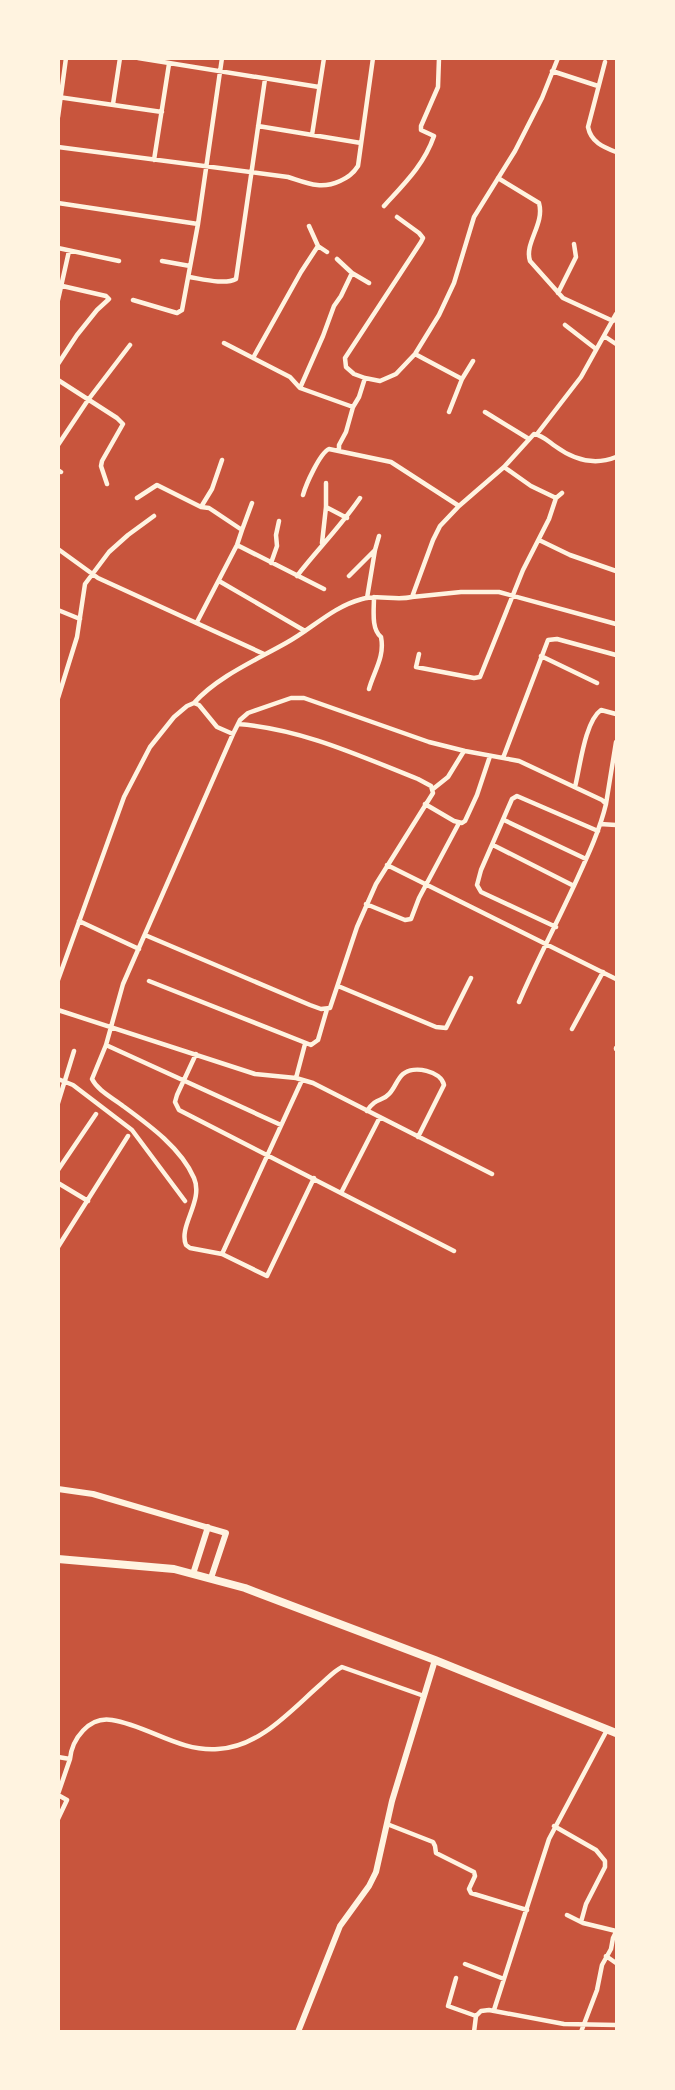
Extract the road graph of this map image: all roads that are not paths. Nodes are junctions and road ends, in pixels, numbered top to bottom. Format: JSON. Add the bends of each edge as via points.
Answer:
{"nodes":[{"id":1,"x":66,"y":58,"type":"edge"},
{"id":2,"x":120,"y":58,"type":"edge"},
{"id":3,"x":138,"y":58,"type":"edge"},
{"id":4,"x":222,"y":58,"type":"edge"},
{"id":5,"x":324,"y":58,"type":"edge"},
{"id":6,"x":374,"y":58,"type":"edge"},
{"id":7,"x":439,"y":58,"type":"edge"},
{"id":8,"x":558,"y":58,"type":"edge"},
{"id":9,"x":605,"y":62,"type":"dead end"},
{"id":10,"x":169,"y":64,"type":"junction"},
{"id":11,"x":220,"y":71,"type":"junction"},
{"id":12,"x":552,"y":71,"type":"junction"},
{"id":13,"x":265,"y":79,"type":"junction"},
{"id":14,"x":598,"y":86,"type":"junction"},
{"id":15,"x":319,"y":87,"type":"junction"},
{"id":16,"x":60,"y":97,"type":"edge"},
{"id":17,"x":113,"y":105,"type":"junction"},
{"id":18,"x":162,"y":112,"type":"junction"},
{"id":19,"x":58,"y":117,"type":"edge"},
{"id":20,"x":258,"y":126,"type":"junction"},
{"id":21,"x":312,"y":135,"type":"junction"},
{"id":22,"x":361,"y":143,"type":"junction"},
{"id":23,"x":58,"y":147,"type":"edge"},
{"id":24,"x":616,"y":152,"type":"edge"},
{"id":25,"x":154,"y":160,"type":"junction"},
{"id":26,"x":207,"y":168,"type":"junction"},
{"id":27,"x":252,"y":172,"type":"junction"},
{"id":28,"x":498,"y":178,"type":"junction"},
{"id":29,"x":58,"y":203,"type":"edge"},
{"id":30,"x":384,"y":206,"type":"dead end"},
{"id":31,"x":397,"y":217,"type":"dead end"},
{"id":32,"x":198,"y":224,"type":"junction"},
{"id":33,"x":309,"y":226,"type":"dead end"},
{"id":34,"x":574,"y":244,"type":"dead end"},
{"id":35,"x":318,"y":246,"type":"junction"},
{"id":36,"x":58,"y":248,"type":"edge"},
{"id":37,"x":69,"y":250,"type":"junction"},
{"id":38,"x":327,"y":252,"type":"dead end"},
{"id":39,"x":336,"y":260,"type":"dead end"},
{"id":40,"x":119,"y":261,"type":"dead end"},
{"id":41,"x":162,"y":261,"type":"dead end"},
{"id":42,"x":190,"y":266,"type":"junction"},
{"id":43,"x":352,"y":273,"type":"junction"},
{"id":44,"x":189,"y":277,"type":"junction"},
{"id":45,"x":369,"y":283,"type":"dead end"},
{"id":46,"x":60,"y":285,"type":"edge"},
{"id":47,"x":558,"y":293,"type":"junction"},
{"id":48,"x":58,"y":300,"type":"edge"},
{"id":49,"x":133,"y":300,"type":"dead end"},
{"id":50,"x":616,"y":314,"type":"edge"},
{"id":51,"x":613,"y":321,"type":"junction"},
{"id":52,"x":565,"y":325,"type":"dead end"},
{"id":53,"x":604,"y":336,"type":"junction"},
{"id":54,"x":224,"y":343,"type":"dead end"},
{"id":55,"x":616,"y":344,"type":"edge"},
{"id":56,"x":130,"y":345,"type":"dead end"},
{"id":57,"x":596,"y":349,"type":"junction"},
{"id":58,"x":415,"y":354,"type":"junction"},
{"id":59,"x":253,"y":358,"type":"junction"},
{"id":60,"x":473,"y":361,"type":"dead end"},
{"id":61,"x":58,"y":364,"type":"edge"},
{"id":62,"x":365,"y":378,"type":"junction"},
{"id":63,"x":462,"y":379,"type":"junction"},
{"id":64,"x":58,"y":380,"type":"edge"},
{"id":65,"x":300,"y":388,"type":"junction"},
{"id":66,"x":88,"y":400,"type":"junction"},
{"id":67,"x":353,"y":407,"type":"junction"},
{"id":68,"x":449,"y":412,"type":"dead end"},
{"id":69,"x":485,"y":412,"type":"dead end"},
{"id":70,"x":537,"y":434,"type":"junction"},
{"id":71,"x":529,"y":439,"type":"junction"},
{"id":72,"x":58,"y":445,"type":"edge"},
{"id":73,"x":339,"y":450,"type":"junction"},
{"id":74,"x":616,"y":457,"type":"edge"},
{"id":75,"x":222,"y":460,"type":"dead end"},
{"id":76,"x":504,"y":467,"type":"junction"},
{"id":77,"x":326,"y":483,"type":"dead end"},
{"id":78,"x":107,"y":484,"type":"dead end"},
{"id":79,"x":562,"y":493,"type":"dead end"},
{"id":80,"x":303,"y":495,"type":"dead end"},
{"id":81,"x":137,"y":498,"type":"dead end"},
{"id":82,"x":360,"y":498,"type":"dead end"},
{"id":83,"x":556,"y":498,"type":"junction"},
{"id":84,"x":252,"y":503,"type":"dead end"},
{"id":85,"x":459,"y":506,"type":"junction"},
{"id":86,"x":201,"y":507,"type":"junction"},
{"id":87,"x":326,"y":507,"type":"junction"},
{"id":88,"x":154,"y":516,"type":"dead end"},
{"id":89,"x":347,"y":518,"type":"junction"},
{"id":90,"x":279,"y":521,"type":"dead end"},
{"id":91,"x":242,"y":530,"type":"junction"},
{"id":92,"x":379,"y":536,"type":"dead end"},
{"id":93,"x":539,"y":540,"type":"junction"},
{"id":94,"x":237,"y":544,"type":"junction"},
{"id":95,"x":322,"y":544,"type":"junction"},
{"id":96,"x":58,"y":549,"type":"edge"},
{"id":97,"x":375,"y":550,"type":"junction"},
{"id":98,"x":271,"y":563,"type":"junction"},
{"id":99,"x":616,"y":571,"type":"edge"},
{"id":100,"x":93,"y":575,"type":"junction"},
{"id":101,"x":297,"y":576,"type":"junction"},
{"id":102,"x":349,"y":576,"type":"dead end"},
{"id":103,"x":219,"y":581,"type":"junction"},
{"id":104,"x":324,"y":589,"type":"dead end"},
{"id":105,"x":513,"y":594,"type":"junction"},
{"id":106,"x":374,"y":597,"type":"junction"},
{"id":107,"x":412,"y":597,"type":"junction"},
{"id":108,"x":367,"y":598,"type":"junction"},
{"id":109,"x":58,"y":610,"type":"edge"},
{"id":110,"x":80,"y":619,"type":"junction"},
{"id":111,"x":197,"y":622,"type":"junction"},
{"id":112,"x":616,"y":624,"type":"edge"},
{"id":113,"x":305,"y":631,"type":"junction"},
{"id":114,"x":264,"y":654,"type":"junction"},
{"id":115,"x":418,"y":654,"type":"dead end"},
{"id":116,"x":541,"y":656,"type":"junction"},
{"id":117,"x":616,"y":656,"type":"edge"},
{"id":118,"x":597,"y":683,"type":"dead end"},
{"id":119,"x":369,"y":689,"type":"dead end"},
{"id":120,"x":59,"y":698,"type":"edge"},
{"id":121,"x":194,"y":704,"type":"junction"},
{"id":122,"x":616,"y":714,"type":"edge"},
{"id":123,"x":238,"y":724,"type":"junction"},
{"id":124,"x":233,"y":735,"type":"junction"},
{"id":125,"x":616,"y":742,"type":"edge"},
{"id":126,"x":464,"y":751,"type":"junction"},
{"id":127,"x":490,"y":756,"type":"junction"},
{"id":128,"x":503,"y":758,"type":"junction"},
{"id":129,"x":575,"y":787,"type":"junction"},
{"id":130,"x":434,"y":789,"type":"junction"},
{"id":131,"x":425,"y":804,"type":"junction"},
{"id":132,"x":606,"y":804,"type":"junction"},
{"id":133,"x":504,"y":820,"type":"junction"},
{"id":134,"x":459,"y":823,"type":"junction"},
{"id":135,"x":600,"y":824,"type":"junction"},
{"id":136,"x":616,"y":825,"type":"edge"},
{"id":137,"x":597,"y":831,"type":"junction"},
{"id":138,"x":493,"y":845,"type":"junction"},
{"id":139,"x":586,"y":859,"type":"junction"},
{"id":140,"x":387,"y":865,"type":"junction"},
{"id":141,"x":426,"y":886,"type":"junction"},
{"id":142,"x":574,"y":886,"type":"junction"},
{"id":143,"x":366,"y":904,"type":"junction"},
{"id":144,"x":79,"y":921,"type":"junction"},
{"id":145,"x":556,"y":927,"type":"junction"},
{"id":146,"x":145,"y":935,"type":"junction"},
{"id":147,"x":546,"y":945,"type":"junction"},
{"id":148,"x":139,"y":949,"type":"junction"},
{"id":149,"x":603,"y":972,"type":"junction"},
{"id":150,"x":471,"y":978,"type":"dead end"},
{"id":151,"x":616,"y":979,"type":"edge"},
{"id":152,"x":58,"y":980,"type":"edge"},
{"id":153,"x":149,"y":981,"type":"dead end"},
{"id":154,"x":338,"y":986,"type":"junction"},
{"id":155,"x":519,"y":1002,"type":"dead end"},
{"id":156,"x":327,"y":1010,"type":"junction"},
{"id":157,"x":58,"y":1011,"type":"edge"},
{"id":158,"x":111,"y":1028,"type":"junction"},
{"id":159,"x":572,"y":1029,"type":"dead end"},
{"id":160,"x":305,"y":1044,"type":"junction"},
{"id":161,"x":106,"y":1045,"type":"junction"},
{"id":162,"x":74,"y":1051,"type":"dead end"},
{"id":163,"x":196,"y":1054,"type":"junction"},
{"id":164,"x":296,"y":1078,"type":"junction"},
{"id":165,"x":184,"y":1079,"type":"junction"},
{"id":166,"x":62,"y":1080,"type":"edge"},
{"id":167,"x":303,"y":1080,"type":"junction"},
{"id":168,"x":58,"y":1103,"type":"edge"},
{"id":169,"x":367,"y":1111,"type":"junction"},
{"id":170,"x":96,"y":1114,"type":"dead end"},
{"id":171,"x":380,"y":1118,"type":"junction"},
{"id":172,"x":281,"y":1125,"type":"junction"},
{"id":173,"x":128,"y":1136,"type":"dead end"},
{"id":174,"x":418,"y":1137,"type":"junction"},
{"id":175,"x":268,"y":1155,"type":"junction"},
{"id":176,"x":58,"y":1170,"type":"edge"},
{"id":177,"x":492,"y":1174,"type":"dead end"},
{"id":178,"x":314,"y":1178,"type":"junction"},
{"id":179,"x":58,"y":1183,"type":"edge"},
{"id":180,"x":341,"y":1193,"type":"junction"},
{"id":181,"x":88,"y":1201,"type":"junction"},
{"id":182,"x":185,"y":1201,"type":"dead end"},
{"id":183,"x":58,"y":1247,"type":"edge"},
{"id":184,"x":454,"y":1251,"type":"dead end"},
{"id":185,"x":222,"y":1254,"type":"junction"},
{"id":186,"x":58,"y":1489,"type":"edge"},
{"id":187,"x":208,"y":1527,"type":"junction"},
{"id":188,"x":58,"y":1559,"type":"edge"},
{"id":189,"x":193,"y":1574,"type":"junction"},
{"id":190,"x":211,"y":1578,"type":"junction"},
{"id":191,"x":435,"y":1660,"type":"junction"},
{"id":192,"x":424,"y":1696,"type":"junction"},
{"id":193,"x":607,"y":1730,"type":"junction"},
{"id":194,"x":616,"y":1733,"type":"edge"},
{"id":195,"x":58,"y":1757,"type":"edge"},
{"id":196,"x":70,"y":1759,"type":"junction"},
{"id":197,"x":58,"y":1794,"type":"edge"},
{"id":198,"x":58,"y":1819,"type":"edge"},
{"id":199,"x":387,"y":1824,"type":"junction"},
{"id":200,"x":554,"y":1826,"type":"junction"},
{"id":201,"x":527,"y":1910,"type":"junction"},
{"id":202,"x":567,"y":1916,"type":"dead end"},
{"id":203,"x":581,"y":1922,"type":"junction"},
{"id":204,"x":616,"y":1931,"type":"edge"},
{"id":205,"x":606,"y":1956,"type":"junction"},
{"id":206,"x":616,"y":1963,"type":"edge"},
{"id":207,"x":465,"y":1964,"type":"dead end"},
{"id":208,"x":456,"y":1978,"type":"dead end"},
{"id":209,"x":504,"y":1979,"type":"junction"},
{"id":210,"x":494,"y":2010,"type":"junction"},
{"id":211,"x":476,"y":2016,"type":"junction"},
{"id":212,"x":584,"y":2025,"type":"junction"},
{"id":213,"x":616,"y":2025,"type":"edge"},
{"id":214,"x":298,"y":2031,"type":"edge"},
{"id":215,"x":474,"y":2031,"type":"edge"},
{"id":216,"x":581,"y":2031,"type":"edge"}],
"edges":[{"from":1,"to":16,"type":"street"},
{"from":2,"to":17,"type":"street"},
{"from":3,"to":10,"type":"street"},
{"from":4,"to":11,"type":"street"},
{"from":5,"to":15,"type":"street"},
{"from":6,"to":22,"type":"street"},
{"from":7,"to":30,"type":"street","via":[[438,87],[421,126],[434,136],[421,165]]},
{"from":8,"to":12,"type":"street"},
{"from":9,"to":14,"type":"street"},
{"from":10,"to":11,"type":"street"},
{"from":10,"to":18,"type":"street"},
{"from":11,"to":13,"type":"street"},
{"from":11,"to":26,"type":"street"},
{"from":12,"to":14,"type":"street"},
{"from":12,"to":28,"type":"street","via":[[516,150]]},
{"from":13,"to":15,"type":"street"},
{"from":13,"to":20,"type":"street"},
{"from":14,"to":24,"type":"street","via":[[588,120],[589,133],[596,143]]},
{"from":15,"to":21,"type":"street"},
{"from":16,"to":17,"type":"street"},
{"from":16,"to":19,"type":"street"},
{"from":17,"to":18,"type":"street"},
{"from":18,"to":25,"type":"street"},
{"from":20,"to":21,"type":"street"},
{"from":20,"to":27,"type":"street"},
{"from":21,"to":22,"type":"street"},
{"from":22,"to":27,"type":"street","via":[[354,172],[332,185],[316,186]]},
{"from":23,"to":25,"type":"street"},
{"from":25,"to":26,"type":"street"},
{"from":26,"to":27,"type":"street"},
{"from":26,"to":32,"type":"street"},
{"from":27,"to":44,"type":"street","via":[[235,280]]},
{"from":28,"to":47,"type":"street","via":[[539,203],[540,216],[529,258]]},
{"from":28,"to":58,"type":"street","via":[[474,217],[454,283]]},
{"from":29,"to":32,"type":"street"},
{"from":31,"to":62,"type":"street","via":[[423,238],[345,358],[346,367]]},
{"from":32,"to":42,"type":"street"},
{"from":33,"to":35,"type":"street"},
{"from":34,"to":47,"type":"street","via":[[576,257]]},
{"from":35,"to":38,"type":"street"},
{"from":35,"to":59,"type":"street"},
{"from":36,"to":37,"type":"street"},
{"from":37,"to":40,"type":"street"},
{"from":37,"to":46,"type":"street"},
{"from":39,"to":43,"type":"street"},
{"from":41,"to":42,"type":"street"},
{"from":42,"to":44,"type":"street"},
{"from":43,"to":45,"type":"street"},
{"from":43,"to":65,"type":"street"},
{"from":44,"to":49,"type":"street","via":[[179,312]]},
{"from":46,"to":48,"type":"street"},
{"from":46,"to":61,"type":"street","via":[[109,299]]},
{"from":47,"to":51,"type":"street"},
{"from":50,"to":51,"type":"street"},
{"from":51,"to":53,"type":"street"},
{"from":52,"to":57,"type":"street"},
{"from":53,"to":55,"type":"street"},
{"from":53,"to":57,"type":"street"},
{"from":54,"to":59,"type":"street"},
{"from":56,"to":66,"type":"street"},
{"from":57,"to":70,"type":"street","via":[[581,377]]},
{"from":58,"to":62,"type":"street","via":[[390,377],[380,381]]},
{"from":58,"to":63,"type":"street"},
{"from":59,"to":65,"type":"street","via":[[290,377]]},
{"from":60,"to":63,"type":"street"},
{"from":62,"to":67,"type":"street"},
{"from":63,"to":68,"type":"street"},
{"from":64,"to":66,"type":"street"},
{"from":65,"to":67,"type":"street"},
{"from":66,"to":72,"type":"street"},
{"from":66,"to":78,"type":"street","via":[[123,424],[102,461]]},
{"from":67,"to":73,"type":"street"},
{"from":69,"to":71,"type":"street"},
{"from":70,"to":71,"type":"street"},
{"from":70,"to":74,"type":"street","via":[[585,461]]},
{"from":71,"to":76,"type":"street"},
{"from":73,"to":80,"type":"street","via":[[322,453]]},
{"from":73,"to":85,"type":"street","via":[[391,462]]},
{"from":75,"to":86,"type":"street"},
{"from":76,"to":83,"type":"street"},
{"from":76,"to":85,"type":"street"},
{"from":77,"to":87,"type":"street"},
{"from":79,"to":83,"type":"street"},
{"from":81,"to":86,"type":"street","via":[[157,485]]},
{"from":82,"to":89,"type":"street"},
{"from":83,"to":93,"type":"street"},
{"from":84,"to":91,"type":"street"},
{"from":85,"to":107,"type":"street","via":[[440,526]]},
{"from":86,"to":91,"type":"street","via":[[209,508]]},
{"from":87,"to":89,"type":"street"},
{"from":87,"to":95,"type":"street"},
{"from":88,"to":100,"type":"street","via":[[109,552]]},
{"from":89,"to":95,"type":"street"},
{"from":90,"to":98,"type":"street"},
{"from":91,"to":94,"type":"street"},
{"from":92,"to":97,"type":"street"},
{"from":93,"to":99,"type":"street"},
{"from":93,"to":105,"type":"street"},
{"from":94,"to":98,"type":"street"},
{"from":94,"to":103,"type":"street"},
{"from":95,"to":101,"type":"street"},
{"from":96,"to":100,"type":"street"},
{"from":97,"to":102,"type":"street"},
{"from":97,"to":108,"type":"street"},
{"from":98,"to":101,"type":"street"},
{"from":100,"to":110,"type":"street","via":[[85,584]]},
{"from":100,"to":111,"type":"street"},
{"from":101,"to":104,"type":"street"},
{"from":103,"to":111,"type":"street"},
{"from":103,"to":113,"type":"street"},
{"from":105,"to":107,"type":"street","via":[[490,591]]},
{"from":105,"to":112,"type":"street"},
{"from":105,"to":115,"type":"street","via":[[480,677],[416,667]]},
{"from":106,"to":107,"type":"street"},
{"from":106,"to":108,"type":"street"},
{"from":106,"to":119,"type":"street","via":[[375,628],[382,643],[380,663]]},
{"from":108,"to":113,"type":"street","via":[[331,613]]},
{"from":109,"to":110,"type":"street"},
{"from":110,"to":120,"type":"street"},
{"from":111,"to":114,"type":"street"},
{"from":113,"to":114,"type":"street"},
{"from":114,"to":121,"type":"street"},
{"from":116,"to":117,"type":"street","via":[[552,639]]},
{"from":116,"to":118,"type":"street"},
{"from":116,"to":128,"type":"street"},
{"from":121,"to":124,"type":"street","via":[[218,727]]},
{"from":121,"to":144,"type":"street","via":[[165,727],[136,772]]},
{"from":122,"to":129,"type":"street","via":[[601,710],[594,717]]},
{"from":123,"to":124,"type":"street"},
{"from":123,"to":126,"type":"street","via":[[248,713],[299,697]]},
{"from":123,"to":130,"type":"street","via":[[304,736],[418,779]]},
{"from":124,"to":146,"type":"street"},
{"from":125,"to":132,"type":"street"},
{"from":126,"to":127,"type":"street"},
{"from":126,"to":130,"type":"street","via":[[448,777]]},
{"from":127,"to":128,"type":"street"},
{"from":127,"to":134,"type":"street","via":[[467,818]]},
{"from":128,"to":129,"type":"street","via":[[530,765]]},
{"from":129,"to":132,"type":"street"},
{"from":130,"to":131,"type":"street"},
{"from":131,"to":134,"type":"street"},
{"from":131,"to":140,"type":"street"},
{"from":132,"to":135,"type":"street"},
{"from":133,"to":137,"type":"street","via":[[517,796]]},
{"from":133,"to":138,"type":"street"},
{"from":133,"to":139,"type":"street"},
{"from":134,"to":141,"type":"street"},
{"from":135,"to":136,"type":"street"},
{"from":135,"to":137,"type":"street"},
{"from":137,"to":139,"type":"street"},
{"from":138,"to":142,"type":"street"},
{"from":138,"to":145,"type":"street","via":[[478,879],[478,889]]},
{"from":139,"to":142,"type":"street"},
{"from":140,"to":141,"type":"street"},
{"from":140,"to":143,"type":"street"},
{"from":141,"to":143,"type":"street","via":[[409,921]]},
{"from":141,"to":147,"type":"street"},
{"from":142,"to":145,"type":"street"},
{"from":143,"to":154,"type":"street"},
{"from":144,"to":148,"type":"street"},
{"from":144,"to":152,"type":"street"},
{"from":145,"to":147,"type":"street"},
{"from":146,"to":148,"type":"street"},
{"from":146,"to":156,"type":"street"},
{"from":147,"to":149,"type":"street"},
{"from":147,"to":155,"type":"street"},
{"from":148,"to":158,"type":"street","via":[[123,984]]},
{"from":149,"to":151,"type":"street"},
{"from":149,"to":159,"type":"street"},
{"from":150,"to":154,"type":"street","via":[[446,1028]]},
{"from":153,"to":160,"type":"street"},
{"from":154,"to":156,"type":"street"},
{"from":156,"to":160,"type":"street","via":[[318,1040]]},
{"from":157,"to":158,"type":"street"},
{"from":158,"to":161,"type":"street"},
{"from":158,"to":163,"type":"street"},
{"from":160,"to":164,"type":"street"},
{"from":161,"to":165,"type":"street"},
{"from":161,"to":185,"type":"street","via":[[93,1082],[156,1130],[188,1169],[194,1178],[196,1195],[184,1241],[190,1248]]},
{"from":162,"to":166,"type":"street"},
{"from":163,"to":164,"type":"street","via":[[255,1074]]},
{"from":163,"to":165,"type":"street"},
{"from":164,"to":167,"type":"street"},
{"from":165,"to":172,"type":"street"},
{"from":165,"to":175,"type":"street","via":[[175,1102],[179,1110]]},
{"from":166,"to":168,"type":"street"},
{"from":166,"to":182,"type":"street","via":[[132,1130]]},
{"from":167,"to":169,"type":"street"},
{"from":167,"to":172,"type":"street"},
{"from":169,"to":171,"type":"street"},
{"from":169,"to":174,"type":"street","via":[[372,1103],[389,1094],[407,1071],[423,1070],[435,1075],[444,1085]]},
{"from":170,"to":176,"type":"street"},
{"from":171,"to":174,"type":"street"},
{"from":171,"to":180,"type":"street"},
{"from":172,"to":175,"type":"street"},
{"from":173,"to":181,"type":"street"},
{"from":174,"to":177,"type":"street"},
{"from":175,"to":178,"type":"street"},
{"from":175,"to":185,"type":"street"},
{"from":178,"to":180,"type":"street"},
{"from":178,"to":185,"type":"street","via":[[267,1276]]},
{"from":179,"to":181,"type":"street"},
{"from":180,"to":184,"type":"street"},
{"from":181,"to":183,"type":"street"},
{"from":186,"to":187,"type":"street","via":[[93,1494]]},
{"from":187,"to":189,"type":"street"},
{"from":187,"to":190,"type":"street","via":[[225,1533]]},
{"from":188,"to":189,"type":"main road"},
{"from":189,"to":190,"type":"main road"},
{"from":190,"to":191,"type":"main road","via":[[265,1594]]},
{"from":191,"to":192,"type":"street"},
{"from":191,"to":193,"type":"main road"},
{"from":192,"to":196,"type":"street","via":[[342,1667],[262,1734],[243,1744],[202,1749],[102,1720],[75,1739]]},
{"from":192,"to":199,"type":"street"},
{"from":193,"to":194,"type":"main road"},
{"from":193,"to":200,"type":"street"},
{"from":195,"to":196,"type":"street"},
{"from":196,"to":197,"type":"street"},
{"from":197,"to":198,"type":"street","via":[[67,1800]]},
{"from":199,"to":201,"type":"street","via":[[433,1842],[435,1853],[474,1872],[471,1893]]},
{"from":199,"to":214,"type":"street","via":[[376,1872],[339,1926]]},
{"from":200,"to":201,"type":"street"},
{"from":200,"to":203,"type":"street","via":[[596,1850],[605,1861]]},
{"from":201,"to":209,"type":"street"},
{"from":202,"to":203,"type":"street"},
{"from":203,"to":204,"type":"street"},
{"from":204,"to":205,"type":"street"},
{"from":205,"to":206,"type":"street"},
{"from":205,"to":212,"type":"street"},
{"from":207,"to":209,"type":"street"},
{"from":208,"to":211,"type":"street","via":[[448,2006]]},
{"from":209,"to":210,"type":"street"},
{"from":210,"to":211,"type":"street"},
{"from":210,"to":212,"type":"street"},
{"from":211,"to":215,"type":"street"},
{"from":212,"to":213,"type":"street"},
{"from":212,"to":216,"type":"street"}]}
